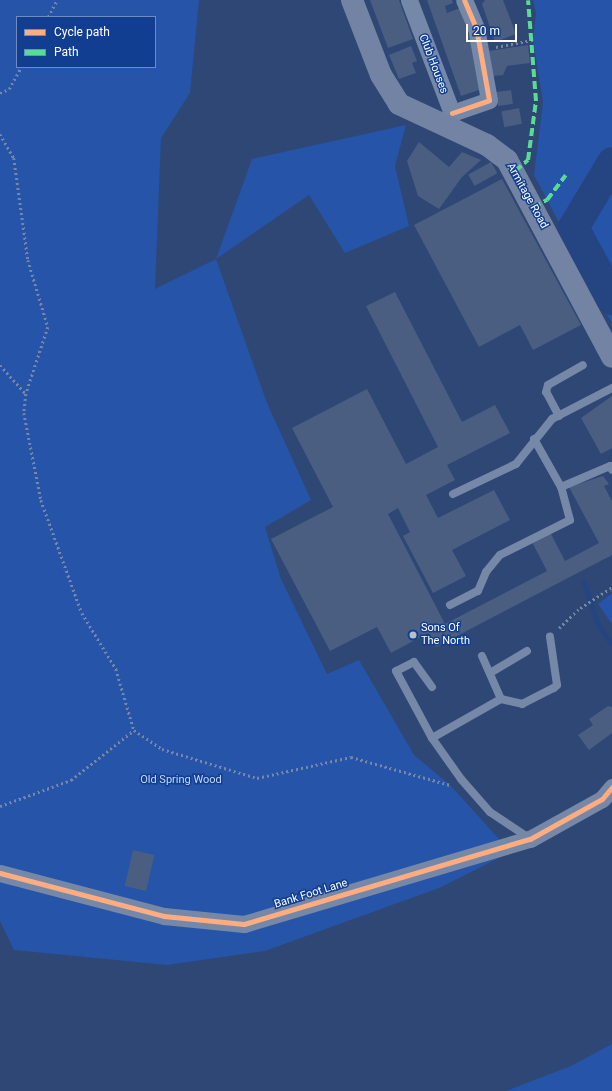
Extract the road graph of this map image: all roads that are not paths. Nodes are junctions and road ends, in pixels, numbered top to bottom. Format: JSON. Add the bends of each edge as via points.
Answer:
{"nodes":[{"id":1,"x":352,"y":0,"type":"edge"},
{"id":2,"x":409,"y":0,"type":"edge"},
{"id":3,"x":464,"y":0,"type":"edge"},
{"id":4,"x":447,"y":120,"type":"junction"},
{"id":5,"x":612,"y":357,"type":"edge"},
{"id":6,"x":583,"y":365,"type":"dead end"},
{"id":7,"x":612,"y":388,"type":"edge"},
{"id":8,"x":559,"y":416,"type":"junction"},
{"id":9,"x":534,"y":438,"type":"junction"},
{"id":10,"x":612,"y":470,"type":"edge"},
{"id":11,"x":561,"y":487,"type":"junction"},
{"id":12,"x":453,"y":494,"type":"dead end"},
{"id":13,"x":450,"y":605,"type":"dead end"},
{"id":14,"x":550,"y":637,"type":"road end"},
{"id":15,"x":527,"y":651,"type":"dead end"},
{"id":16,"x":482,"y":656,"type":"dead end"},
{"id":17,"x":490,"y":673,"type":"junction"},
{"id":18,"x":432,"y":687,"type":"dead end"},
{"id":19,"x":501,"y":699,"type":"junction"},
{"id":20,"x":432,"y":738,"type":"junction"},
{"id":21,"x":612,"y":787,"type":"edge"},
{"id":22,"x":530,"y":838,"type":"junction"},
{"id":23,"x":0,"y":873,"type":"edge"}],
"edges":[{"from":1,"to":4,"type":"main road","name":"Armitage Road","via":[[392,95],[399,104]]},
{"from":2,"to":4,"type":"street","name":"Club Houses"},
{"from":3,"to":4,"type":"street","via":[[480,50],[489,100]]},
{"from":4,"to":5,"type":"main road","name":"Armitage Road","via":[[508,160]]},
{"from":6,"to":8,"type":"lane","via":[[548,384],[546,392]]},
{"from":7,"to":8,"type":"lane"},
{"from":8,"to":9,"type":"lane"},
{"from":9,"to":11,"type":"lane"},
{"from":9,"to":12,"type":"lane","via":[[516,464]]},
{"from":10,"to":11,"type":"lane","via":[[610,466]]},
{"from":11,"to":13,"type":"lane","via":[[570,520],[500,555],[486,572],[478,591]]},
{"from":14,"to":19,"type":"lane","via":[[557,685],[522,704]]},
{"from":15,"to":17,"type":"lane"},
{"from":16,"to":17,"type":"lane"},
{"from":17,"to":19,"type":"lane"},
{"from":18,"to":20,"type":"lane","via":[[414,662],[396,671]]},
{"from":19,"to":20,"type":"lane"},
{"from":20,"to":22,"type":"lane","via":[[461,779],[490,812]]},
{"from":21,"to":22,"type":"street","name":"Bank Foot Lane","via":[[602,799]]},
{"from":22,"to":23,"type":"street","name":"Bank Foot Lane","via":[[244,924],[164,916]]}]}
